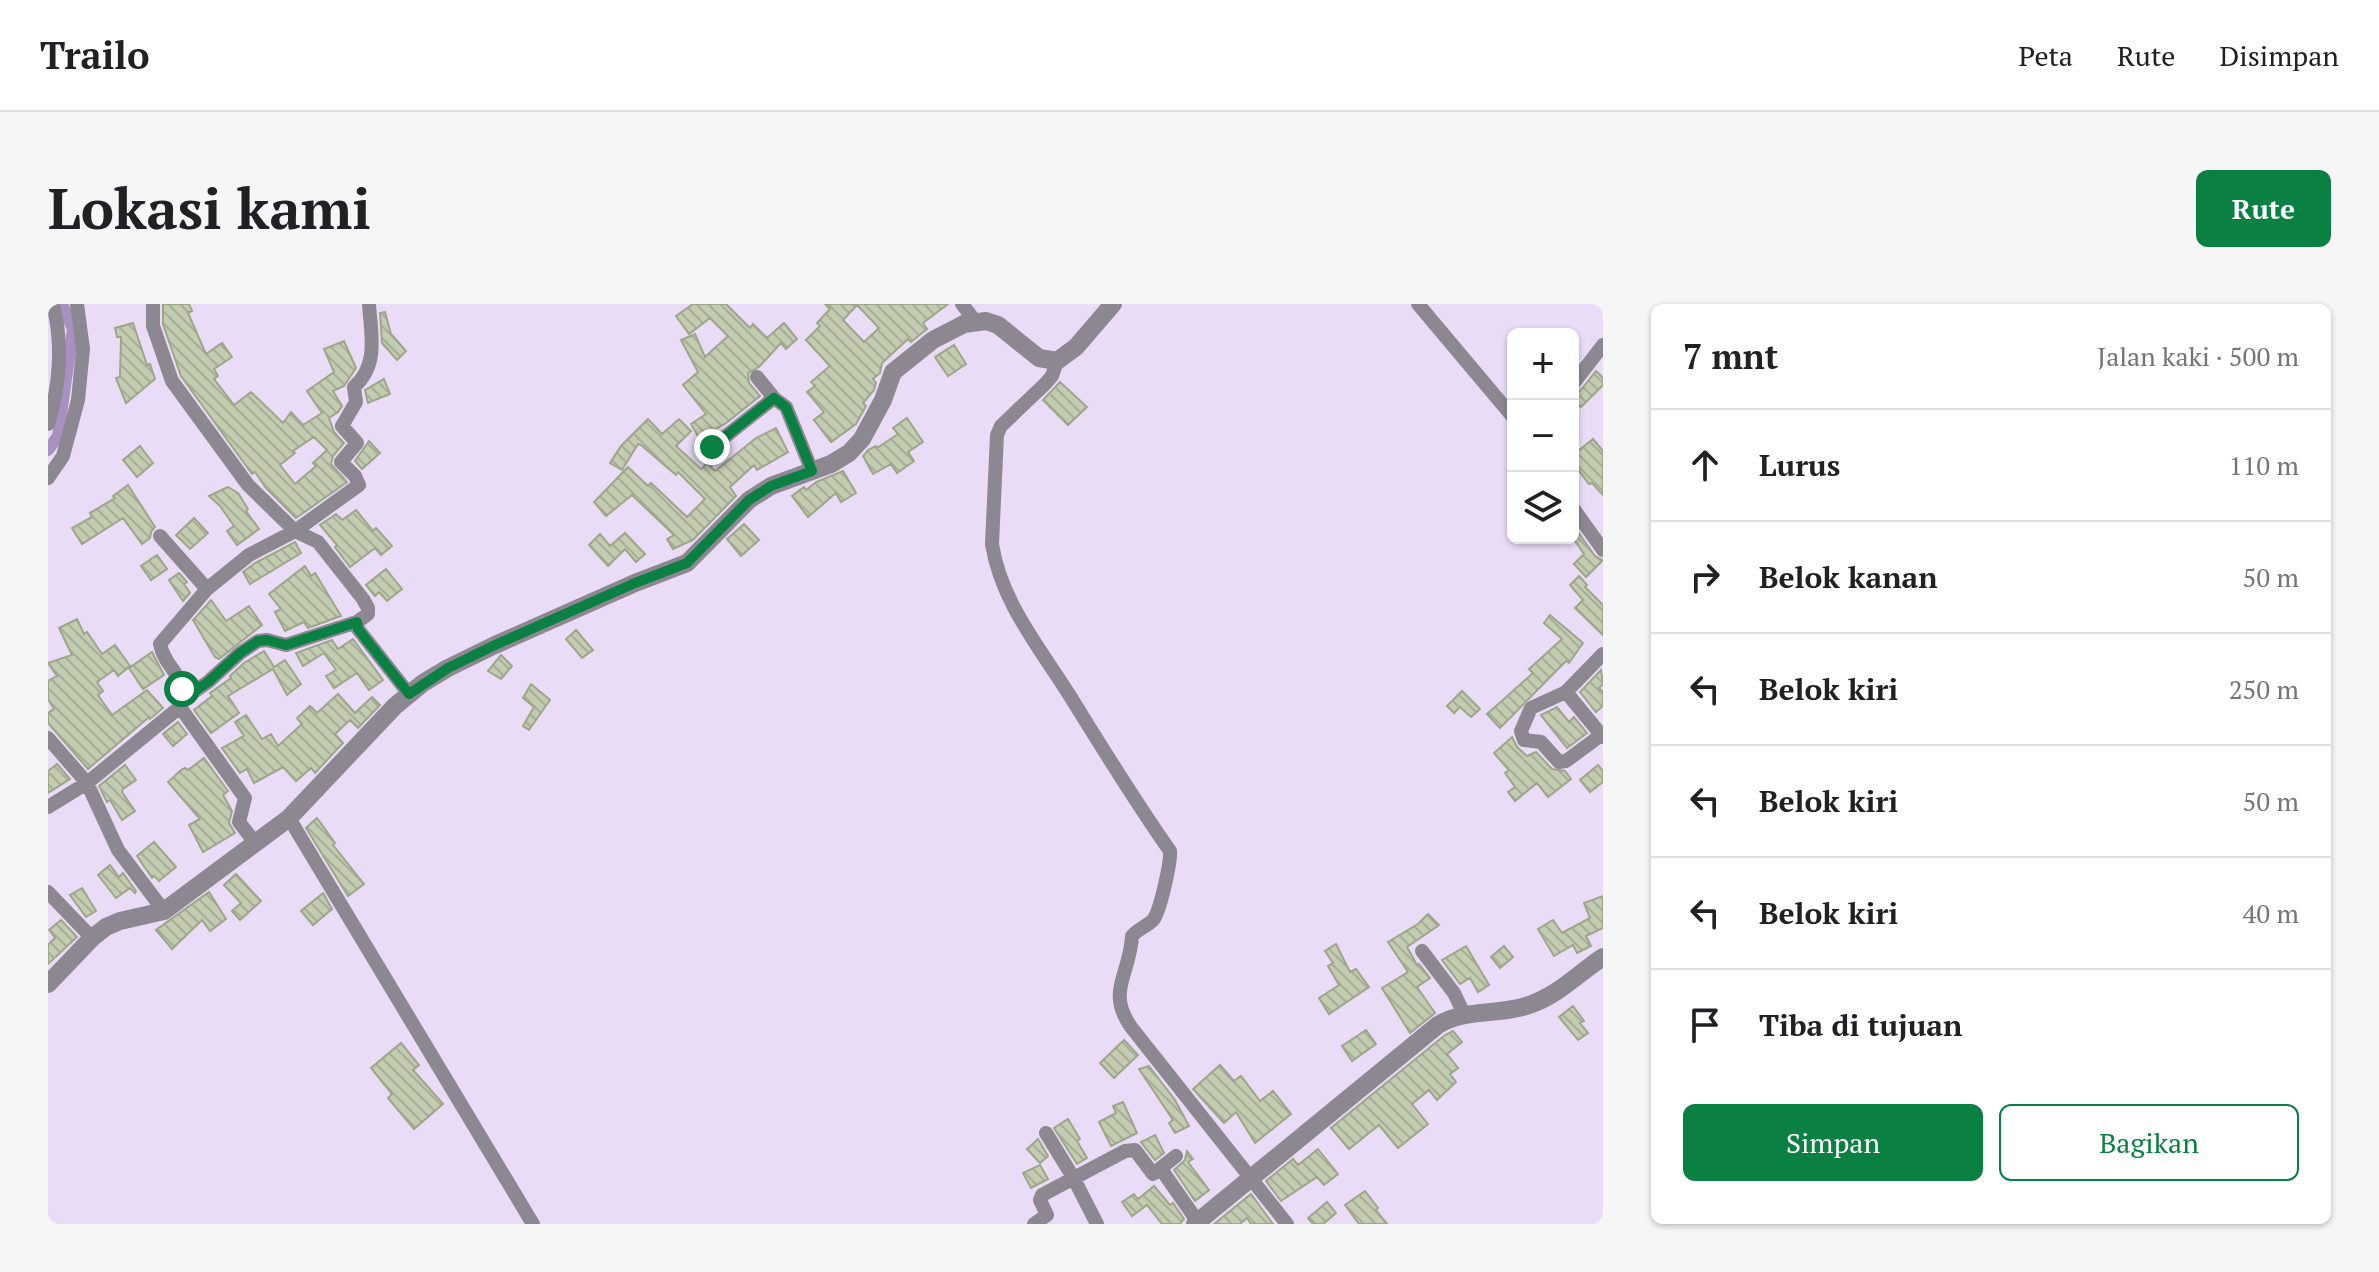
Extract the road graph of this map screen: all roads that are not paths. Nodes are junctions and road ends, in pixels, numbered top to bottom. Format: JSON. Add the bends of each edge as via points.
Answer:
{"nodes":[{"id":1,"x":53,"y":304,"type":"edge"},
{"id":2,"x":77,"y":304,"type":"edge"},
{"id":3,"x":153,"y":304,"type":"edge"},
{"id":4,"x":369,"y":304,"type":"edge"},
{"id":5,"x":962,"y":304,"type":"edge"},
{"id":6,"x":1113,"y":304,"type":"edge"},
{"id":7,"x":1418,"y":304,"type":"edge"},
{"id":8,"x":975,"y":321,"type":"junction"},
{"id":9,"x":1603,"y":345,"type":"edge"},
{"id":10,"x":1057,"y":361,"type":"junction"},
{"id":11,"x":1579,"y":376,"type":"edge"},
{"id":12,"x":757,"y":377,"type":"dead end"},
{"id":13,"x":774,"y":398,"type":"junction"},
{"id":14,"x":1507,"y":410,"type":"edge"},
{"id":15,"x":48,"y":424,"type":"edge"},
{"id":16,"x":712,"y":447,"type":"dead end"},
{"id":17,"x":812,"y":471,"type":"junction"},
{"id":18,"x":48,"y":478,"type":"edge"},
{"id":19,"x":1579,"y":516,"type":"edge"},
{"id":20,"x":295,"y":531,"type":"junction"},
{"id":21,"x":160,"y":536,"type":"dead end"},
{"id":22,"x":1603,"y":550,"type":"edge"},
{"id":23,"x":207,"y":589,"type":"junction"},
{"id":24,"x":357,"y":622,"type":"junction"},
{"id":25,"x":1603,"y":654,"type":"edge"},
{"id":26,"x":1566,"y":692,"type":"junction"},
{"id":27,"x":409,"y":694,"type":"junction"},
{"id":28,"x":181,"y":704,"type":"junction"},
{"id":29,"x":1602,"y":736,"type":"edge"},
{"id":30,"x":48,"y":738,"type":"edge"},
{"id":31,"x":87,"y":783,"type":"junction"},
{"id":32,"x":48,"y":807,"type":"edge"},
{"id":33,"x":289,"y":818,"type":"junction"},
{"id":34,"x":256,"y":844,"type":"junction"},
{"id":35,"x":48,"y":892,"type":"edge"},
{"id":36,"x":164,"y":911,"type":"junction"},
{"id":37,"x":92,"y":938,"type":"junction"},
{"id":38,"x":1422,"y":951,"type":"dead end"},
{"id":39,"x":1603,"y":957,"type":"edge"},
{"id":40,"x":48,"y":984,"type":"edge"},
{"id":41,"x":1464,"y":1014,"type":"junction"},
{"id":42,"x":1046,"y":1133,"type":"dead end"},
{"id":43,"x":1176,"y":1156,"type":"dead end"},
{"id":44,"x":1161,"y":1169,"type":"junction"},
{"id":45,"x":1073,"y":1177,"type":"junction"},
{"id":46,"x":1250,"y":1180,"type":"junction"},
{"id":47,"x":1197,"y":1223,"type":"edge"},
{"id":48,"x":533,"y":1224,"type":"edge"},
{"id":49,"x":1034,"y":1224,"type":"edge"},
{"id":50,"x":1097,"y":1224,"type":"edge"},
{"id":51,"x":1287,"y":1224,"type":"edge"}],
"edges":[{"from":1,"to":15,"type":"street","via":[[58,392]]},
{"from":2,"to":18,"type":"street","via":[[83,349],[78,400],[63,456]]},
{"from":3,"to":20,"type":"street","via":[[153,326],[172,381],[248,485]]},
{"from":4,"to":20,"type":"street","via":[[372,358],[367,375],[354,387],[356,402],[342,426],[357,443],[341,462],[359,485]]},
{"from":5,"to":8,"type":"street"},
{"from":6,"to":10,"type":"street"},
{"from":7,"to":14,"type":"street"},
{"from":8,"to":10,"type":"street","via":[[998,325],[1039,358]]},
{"from":8,"to":17,"type":"street","via":[[933,340],[900,364],[862,439],[849,453]]},
{"from":9,"to":11,"type":"street"},
{"from":10,"to":46,"type":"street","via":[[1052,376],[1001,426],[994,443],[995,561],[1008,598],[1033,640],[1170,851],[1159,912],[1132,936],[1118,996],[1120,1009]]},
{"from":12,"to":13,"type":"street"},
{"from":13,"to":16,"type":"street"},
{"from":13,"to":17,"type":"street","via":[[786,407]]},
{"from":17,"to":27,"type":"street","via":[[749,500],[687,563],[495,645]]},
{"from":19,"to":22,"type":"street"},
{"from":20,"to":23,"type":"street","via":[[249,555]]},
{"from":20,"to":24,"type":"street","via":[[318,542],[363,599],[368,614]]},
{"from":21,"to":23,"type":"street"},
{"from":23,"to":28,"type":"street","via":[[160,644],[182,681]]},
{"from":24,"to":27,"type":"street"},
{"from":24,"to":28,"type":"street","via":[[286,645],[258,641]]},
{"from":25,"to":26,"type":"street"},
{"from":26,"to":29,"type":"street"},
{"from":26,"to":29,"type":"street","via":[[1531,708],[1521,727],[1523,738],[1541,742],[1559,762]]},
{"from":27,"to":33,"type":"street"},
{"from":28,"to":31,"type":"street"},
{"from":28,"to":34,"type":"street","via":[[245,798],[239,822]]},
{"from":30,"to":31,"type":"street"},
{"from":31,"to":32,"type":"street"},
{"from":31,"to":36,"type":"street","via":[[118,850]]},
{"from":33,"to":34,"type":"street"},
{"from":33,"to":48,"type":"street"},
{"from":34,"to":36,"type":"street"},
{"from":35,"to":37,"type":"street"},
{"from":36,"to":37,"type":"street","via":[[120,921]]},
{"from":37,"to":40,"type":"street"},
{"from":38,"to":41,"type":"street"},
{"from":39,"to":41,"type":"street","via":[[1532,1005]]},
{"from":41,"to":46,"type":"street","via":[[1421,1038]]},
{"from":42,"to":45,"type":"street"},
{"from":43,"to":44,"type":"street"},
{"from":44,"to":45,"type":"street","via":[[1151,1173],[1132,1149]]},
{"from":44,"to":47,"type":"street"},
{"from":45,"to":49,"type":"street","via":[[1042,1195],[1047,1215]]},
{"from":45,"to":50,"type":"street"},
{"from":46,"to":47,"type":"street"},
{"from":46,"to":51,"type":"street"}]}
